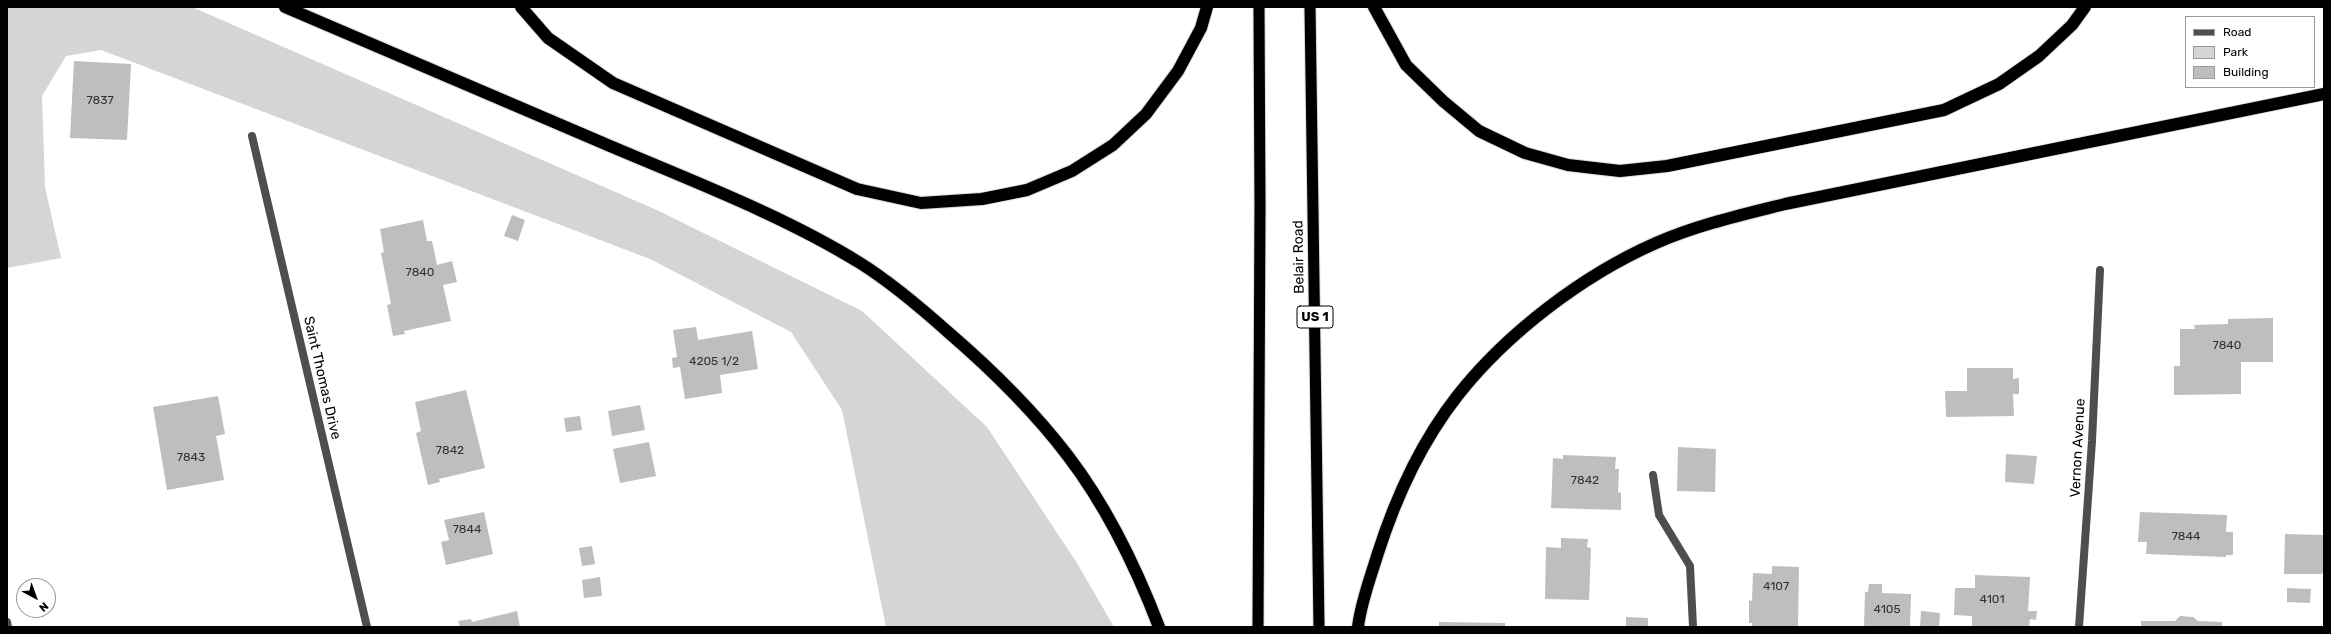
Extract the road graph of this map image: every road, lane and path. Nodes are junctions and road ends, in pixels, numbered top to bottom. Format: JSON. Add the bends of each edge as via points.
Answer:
{"nodes":[{"id":1,"x":285,"y":7,"type":"edge"},
{"id":2,"x":521,"y":7,"type":"edge"},
{"id":3,"x":1207,"y":7,"type":"edge"},
{"id":4,"x":1259,"y":7,"type":"edge"},
{"id":5,"x":1310,"y":7,"type":"edge"},
{"id":6,"x":1374,"y":7,"type":"edge"},
{"id":7,"x":2085,"y":7,"type":"edge"},
{"id":8,"x":2324,"y":94,"type":"edge"},
{"id":9,"x":252,"y":136,"type":"dead end"},
{"id":10,"x":2100,"y":270,"type":"dead end"},
{"id":11,"x":1653,"y":475,"type":"dead end"},
{"id":12,"x":7,"y":622,"type":"edge"},
{"id":13,"x":8,"y":627,"type":"edge"},
{"id":14,"x":367,"y":627,"type":"edge"},
{"id":15,"x":1159,"y":627,"type":"edge"},
{"id":16,"x":1258,"y":627,"type":"edge"},
{"id":17,"x":1319,"y":627,"type":"edge"},
{"id":18,"x":1358,"y":627,"type":"edge"},
{"id":19,"x":1693,"y":627,"type":"edge"},
{"id":20,"x":2079,"y":627,"type":"edge"}],
"edges":[{"from":1,"to":15,"type":"highway","via":[[799,229],[861,263],[915,303],[965,347],[1013,392],[1068,456],[1107,516],[1144,586]]},
{"from":2,"to":3,"type":"highway","via":[[548,38],[614,83],[857,189],[921,203],[982,199],[1027,190],[1072,171],[1113,145],[1146,114],[1178,71],[1201,28]]},
{"from":4,"to":16,"type":"highway"},
{"from":5,"to":17,"type":"highway","name":"Belair Road","number":"US 1"},
{"from":6,"to":7,"type":"highway","via":[[1406,65],[1479,131],[1525,153],[1568,165],[1620,171],[1667,166],[1944,110],[1999,84],[2039,56],[2072,25]]},
{"from":8,"to":18,"type":"highway","via":[[1785,204],[1707,224],[1656,243],[1604,270],[1551,306],[1503,346],[1458,396],[1419,454],[1386,528],[1360,610]]},
{"from":9,"to":14,"type":"street","name":"Saint Thomas Drive"},
{"from":10,"to":20,"type":"street","name":"Vernon Avenue","via":[[2092,441]]},
{"from":11,"to":19,"type":"street","via":[[1659,516],[1690,566]]},
{"from":12,"to":13,"type":"street"}]}
